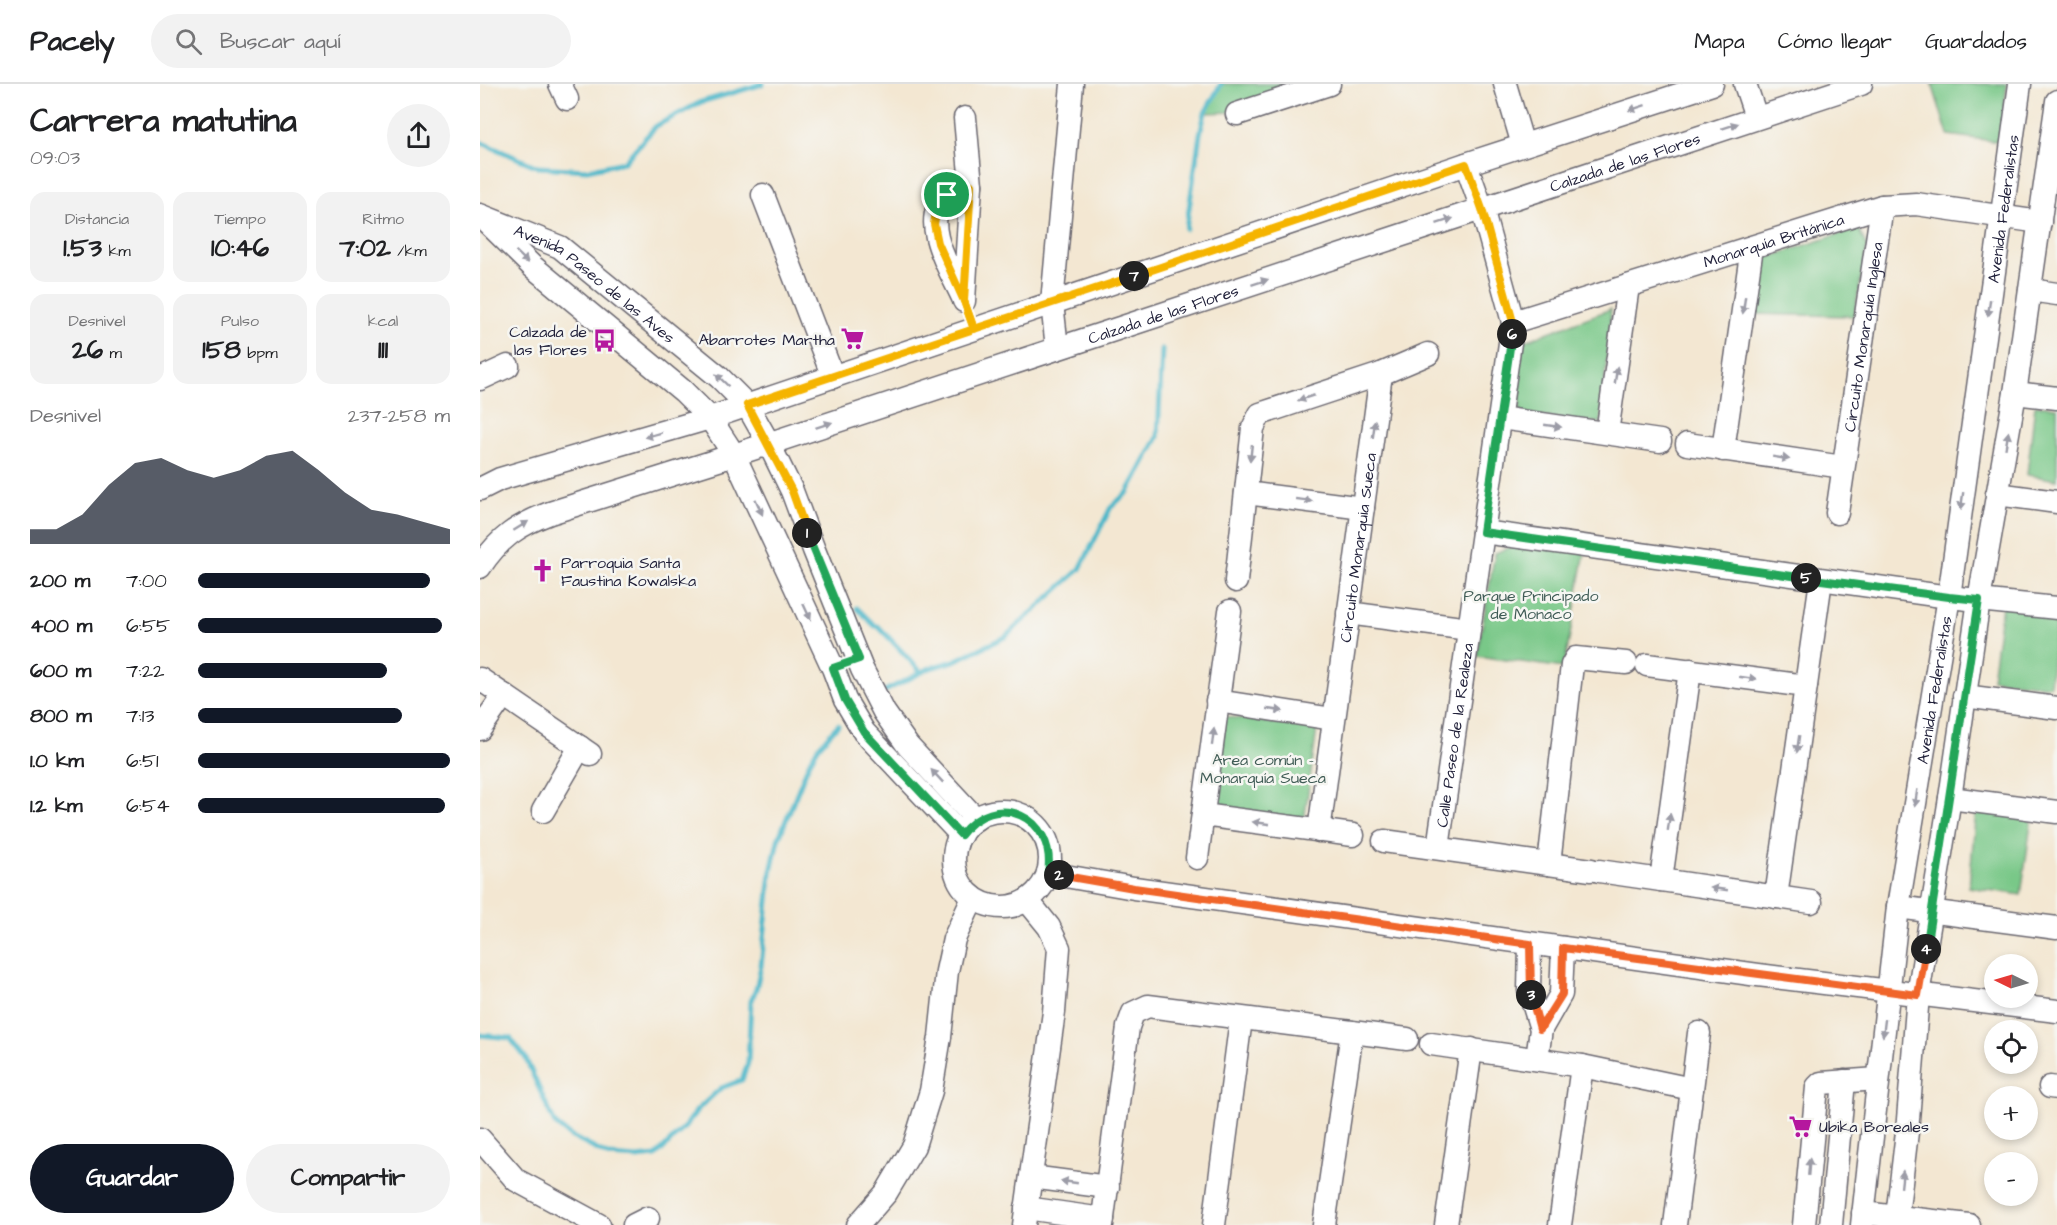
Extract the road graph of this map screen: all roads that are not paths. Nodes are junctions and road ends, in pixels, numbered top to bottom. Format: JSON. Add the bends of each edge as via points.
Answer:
{"nodes":[{"id":1,"x":1072,"y":84,"type":"edge"},
{"id":2,"x":1329,"y":84,"type":"edge"},
{"id":3,"x":1505,"y":84,"type":"edge"},
{"id":4,"x":1712,"y":84,"type":"edge"},
{"id":5,"x":1745,"y":84,"type":"edge"},
{"id":6,"x":1861,"y":84,"type":"edge"},
{"id":7,"x":2020,"y":84,"type":"edge"},
{"id":8,"x":2057,"y":101,"type":"edge"},
{"id":9,"x":1237,"y":114,"type":"dead end"},
{"id":10,"x":1756,"y":117,"type":"junction"},
{"id":11,"x":965,"y":118,"type":"dead end"},
{"id":12,"x":1523,"y":145,"type":"junction"},
{"id":13,"x":1466,"y":164,"type":"junction"},
{"id":14,"x":971,"y":185,"type":"junction"},
{"id":15,"x":2050,"y":194,"type":"edge"},
{"id":16,"x":763,"y":195,"type":"dead end"},
{"id":17,"x":1882,"y":206,"type":"junction"},
{"id":18,"x":1482,"y":209,"type":"junction"},
{"id":19,"x":480,"y":215,"type":"edge"},
{"id":20,"x":2002,"y":216,"type":"junction"},
{"id":21,"x":2040,"y":222,"type":"junction"},
{"id":22,"x":1752,"y":247,"type":"junction"},
{"id":23,"x":1628,"y":286,"type":"junction"},
{"id":24,"x":2030,"y":290,"type":"junction"},
{"id":25,"x":2057,"y":294,"type":"edge"},
{"id":26,"x":964,"y":301,"type":"junction"},
{"id":27,"x":1052,"y":303,"type":"junction"},
{"id":28,"x":1513,"y":322,"type":"junction"},
{"id":29,"x":974,"y":329,"type":"junction"},
{"id":30,"x":1057,"y":348,"type":"junction"},
{"id":31,"x":1428,"y":354,"type":"dead end"},
{"id":32,"x":508,"y":366,"type":"dead end"},
{"id":33,"x":1381,"y":374,"type":"junction"},
{"id":34,"x":833,"y":377,"type":"junction"},
{"id":35,"x":480,"y":379,"type":"edge"},
{"id":36,"x":2016,"y":393,"type":"junction"},
{"id":37,"x":2057,"y":398,"type":"edge"},
{"id":38,"x":747,"y":405,"type":"junction"},
{"id":39,"x":710,"y":418,"type":"junction"},
{"id":40,"x":1500,"y":418,"type":"junction"},
{"id":41,"x":1607,"y":433,"type":"junction"},
{"id":42,"x":1660,"y":441,"type":"dead end"},
{"id":43,"x":769,"y":444,"type":"junction"},
{"id":44,"x":1687,"y":444,"type":"dead end"},
{"id":45,"x":1723,"y":450,"type":"junction"},
{"id":46,"x":734,"y":455,"type":"junction"},
{"id":47,"x":1843,"y":467,"type":"junction"},
{"id":48,"x":481,"y":485,"type":"edge"},
{"id":49,"x":1246,"y":494,"type":"junction"},
{"id":50,"x":1997,"y":494,"type":"junction"},
{"id":51,"x":2057,"y":502,"type":"edge"},
{"id":52,"x":1363,"y":508,"type":"junction"},
{"id":53,"x":1837,"y":513,"type":"dead end"},
{"id":54,"x":1483,"y":532,"type":"junction"},
{"id":55,"x":480,"y":567,"type":"edge"},
{"id":56,"x":1236,"y":580,"type":"dead end"},
{"id":57,"x":1821,"y":580,"type":"junction"},
{"id":58,"x":1949,"y":597,"type":"junction"},
{"id":59,"x":1979,"y":600,"type":"junction"},
{"id":60,"x":2057,"y":608,"type":"edge"},
{"id":61,"x":1230,"y":611,"type":"dead end"},
{"id":62,"x":1348,"y":613,"type":"junction"},
{"id":63,"x":1469,"y":629,"type":"junction"},
{"id":64,"x":859,"y":659,"type":"junction"},
{"id":65,"x":833,"y":668,"type":"junction"},
{"id":66,"x":1690,"y":670,"type":"junction"},
{"id":67,"x":480,"y":679,"type":"edge"},
{"id":68,"x":1806,"y":686,"type":"junction"},
{"id":69,"x":504,"y":695,"type":"junction"},
{"id":70,"x":1964,"y":696,"type":"junction"},
{"id":71,"x":1217,"y":701,"type":"junction"},
{"id":72,"x":2057,"y":708,"type":"edge"},
{"id":73,"x":1333,"y":718,"type":"junction"},
{"id":74,"x":480,"y":729,"type":"edge"},
{"id":75,"x":1950,"y":798,"type":"junction"},
{"id":76,"x":543,"y":811,"type":"dead end"},
{"id":77,"x":2057,"y":812,"type":"edge"},
{"id":78,"x":1203,"y":815,"type":"junction"},
{"id":79,"x":976,"y":819,"type":"junction"},
{"id":80,"x":1319,"y":831,"type":"junction"},
{"id":81,"x":961,"y":835,"type":"junction"},
{"id":82,"x":1353,"y":836,"type":"dead end"},
{"id":83,"x":1384,"y":841,"type":"dead end"},
{"id":84,"x":1438,"y":848,"type":"junction"},
{"id":85,"x":1197,"y":858,"type":"dead end"},
{"id":86,"x":1549,"y":864,"type":"junction"},
{"id":87,"x":1048,"y":873,"type":"junction"},
{"id":88,"x":1661,"y":880,"type":"junction"},
{"id":89,"x":1776,"y":897,"type":"junction"},
{"id":90,"x":973,"y":898,"type":"junction"},
{"id":91,"x":1027,"y":900,"type":"junction"},
{"id":92,"x":1811,"y":902,"type":"dead end"},
{"id":93,"x":1898,"y":908,"type":"junction"},
{"id":94,"x":1932,"y":912,"type":"junction"},
{"id":95,"x":2057,"y":928,"type":"edge"},
{"id":96,"x":1530,"y":944,"type":"junction"},
{"id":97,"x":1563,"y":948,"type":"junction"},
{"id":98,"x":1888,"y":991,"type":"junction"},
{"id":99,"x":1918,"y":995,"type":"junction"},
{"id":100,"x":2057,"y":1011,"type":"edge"},
{"id":101,"x":1241,"y":1019,"type":"junction"},
{"id":102,"x":1540,"y":1029,"type":"junction"},
{"id":103,"x":1352,"y":1032,"type":"junction"},
{"id":104,"x":1699,"y":1033,"type":"dead end"},
{"id":105,"x":1407,"y":1039,"type":"dead end"},
{"id":106,"x":1431,"y":1044,"type":"dead end"},
{"id":107,"x":1471,"y":1049,"type":"junction"},
{"id":108,"x":1537,"y":1059,"type":"junction"},
{"id":109,"x":1582,"y":1066,"type":"junction"},
{"id":110,"x":1878,"y":1079,"type":"junction"},
{"id":111,"x":1844,"y":1081,"type":"junction"},
{"id":112,"x":1692,"y":1089,"type":"junction"},
{"id":113,"x":480,"y":1139,"type":"edge"},
{"id":114,"x":1031,"y":1177,"type":"junction"},
{"id":115,"x":1108,"y":1187,"type":"junction"},
{"id":116,"x":1025,"y":1216,"type":"edge"},
{"id":117,"x":1863,"y":1219,"type":"edge"},
{"id":118,"x":867,"y":1220,"type":"edge"},
{"id":119,"x":1897,"y":1221,"type":"edge"},
{"id":120,"x":1103,"y":1222,"type":"edge"},
{"id":121,"x":599,"y":1225,"type":"edge"},
{"id":122,"x":1214,"y":1225,"type":"edge"},
{"id":123,"x":1324,"y":1225,"type":"edge"},
{"id":124,"x":1446,"y":1225,"type":"edge"},
{"id":125,"x":1560,"y":1225,"type":"edge"},
{"id":126,"x":1675,"y":1225,"type":"edge"},
{"id":127,"x":1804,"y":1225,"type":"edge"},
{"id":128,"x":1831,"y":1225,"type":"edge"},
{"id":129,"x":1969,"y":1225,"type":"edge"}],
"edges":[{"from":1,"to":27,"type":"street"},
{"from":2,"to":9,"type":"street"},
{"from":3,"to":12,"type":"street"},
{"from":4,"to":12,"type":"street","one_way":true},
{"from":5,"to":10,"type":"street"},
{"from":6,"to":10,"type":"street","name":"Calzada de las Flores"},
{"from":7,"to":20,"type":"street","name":"Avenida Federalistas"},
{"from":8,"to":15,"type":"street","name":"Avenida Federalistas"},
{"from":18,"to":10,"type":"street","name":"Calzada de las Flores","one_way":true},
{"from":11,"to":14,"type":"street"},
{"from":12,"to":13,"type":"street"},
{"from":13,"to":18,"type":"street","name":"Calle Paseo de la Realeza"},
{"from":13,"to":27,"type":"street"},
{"from":14,"to":26,"type":"street"},
{"from":14,"to":26,"type":"street","via":[[947,195],[937,207],[934,224],[938,243]]},
{"from":15,"to":21,"type":"street","name":"Avenida Federalistas"},
{"from":16,"to":34,"type":"street"},
{"from":17,"to":20,"type":"street","name":"Monarquía Británica","via":[[1916,204]]},
{"from":17,"to":22,"type":"street","name":"Monarquía Británica"},
{"from":17,"to":47,"type":"street","name":"Circuito Monarquía Inglesa"},
{"from":18,"to":28,"type":"street","name":"Calle Paseo de la Realeza"},
{"from":30,"to":18,"type":"street","name":"Calzada de las Flores","one_way":true},
{"from":38,"to":19,"type":"street","name":"Avenida Paseo de las Aves","one_way":true,"via":[[719,377],[560,247]]},
{"from":19,"to":39,"type":"street","name":"Avenida Paseo de las Aves","one_way":true,"via":[[532,266]]},
{"from":20,"to":21,"type":"street","name":"Monarquía Británica"},
{"from":20,"to":58,"type":"street","name":"Avenida Federalistas","one_way":true},
{"from":21,"to":24,"type":"street","name":"Avenida Federalistas"},
{"from":22,"to":23,"type":"street","name":"Monarquía Británica"},
{"from":22,"to":45,"type":"street","one_way":true},
{"from":23,"to":28,"type":"street","name":"Monarquía Británica"},
{"from":41,"to":23,"type":"street","one_way":true},
{"from":24,"to":25,"type":"street"},
{"from":24,"to":36,"type":"street","name":"Avenida Federalistas"},
{"from":26,"to":29,"type":"street"},
{"from":27,"to":29,"type":"street"},
{"from":27,"to":30,"type":"street"},
{"from":28,"to":40,"type":"street","name":"Calle Paseo de la Realeza"},
{"from":29,"to":34,"type":"street"},
{"from":43,"to":30,"type":"street","name":"Calzada de las Flores","one_way":true},
{"from":31,"to":33,"type":"street"},
{"from":32,"to":35,"type":"street"},
{"from":33,"to":49,"type":"street","one_way":true,"via":[[1260,414],[1253,428]]},
{"from":52,"to":33,"type":"street","name":"Circuito Monarquia Sueca","one_way":true},
{"from":34,"to":38,"type":"street"},
{"from":36,"to":37,"type":"street"},
{"from":50,"to":36,"type":"street","name":"Avenida Federalistas","one_way":true},
{"from":38,"to":39,"type":"street"},
{"from":38,"to":43,"type":"street","name":"Avenida Paseo de las Aves"},
{"from":39,"to":46,"type":"street","name":"Avenida Paseo de las Aves"},
{"from":39,"to":48,"type":"street","one_way":true},
{"from":40,"to":41,"type":"street","one_way":true},
{"from":40,"to":54,"type":"street","name":"Calle Paseo de la Realeza"},
{"from":41,"to":42,"type":"street"},
{"from":43,"to":46,"type":"street","name":"Calzada de las Flores"},
{"from":43,"to":64,"type":"street","name":"Avenida Paseo de las Aves","via":[[792,491]]},
{"from":44,"to":45,"type":"street"},
{"from":45,"to":47,"type":"street","one_way":true},
{"from":55,"to":46,"type":"street","name":"Calzada de las Flores","one_way":true,"via":[[502,539],[525,523]]},
{"from":46,"to":65,"type":"street","name":"Avenida Paseo de las Aves","one_way":true},
{"from":47,"to":53,"type":"street","name":"Circuito Monarquía Inglesa"},
{"from":49,"to":52,"type":"street","one_way":true},
{"from":49,"to":56,"type":"street"},
{"from":50,"to":51,"type":"street"},
{"from":50,"to":59,"type":"street","name":"Avenida Federalistas"},
{"from":52,"to":62,"type":"street","name":"Circuito Monarquia Sueca"},
{"from":54,"to":57,"type":"street"},
{"from":54,"to":63,"type":"street","name":"Calle Paseo de la Realeza"},
{"from":57,"to":58,"type":"street"},
{"from":57,"to":68,"type":"street"},
{"from":58,"to":59,"type":"street"},
{"from":58,"to":93,"type":"street","name":"Avenida Federalistas","one_way":true},
{"from":59,"to":60,"type":"street"},
{"from":59,"to":70,"type":"street","name":"Avenida Federalistas"},
{"from":61,"to":71,"type":"street"},
{"from":62,"to":63,"type":"street"},
{"from":62,"to":73,"type":"street","name":"Circuito Monarquia Sueca"},
{"from":63,"to":84,"type":"street","name":"Calle Paseo de la Realeza"},
{"from":64,"to":65,"type":"street"},
{"from":79,"to":64,"type":"street","name":"Avenida Paseo de las Aves","one_way":true,"via":[[908,746],[884,712]]},
{"from":65,"to":81,"type":"street","name":"Avenida Paseo de las Aves","via":[[845,700],[864,732]]},
{"from":66,"to":68,"type":"street","one_way":true},
{"from":66,"to":86,"type":"street","via":[[1576,658],[1572,665]]},
{"from":88,"to":66,"type":"street","one_way":true},
{"from":67,"to":69,"type":"street"},
{"from":68,"to":89,"type":"street","one_way":true},
{"from":69,"to":74,"type":"street"},
{"from":69,"to":76,"type":"street","via":[[585,751]]},
{"from":70,"to":72,"type":"street"},
{"from":70,"to":75,"type":"street","name":"Avenida Federalistas"},
{"from":71,"to":73,"type":"street","one_way":true},
{"from":78,"to":71,"type":"street","one_way":true},
{"from":73,"to":80,"type":"street","name":"Circuito Monarquia Sueca"},
{"from":75,"to":77,"type":"street"},
{"from":75,"to":94,"type":"street","name":"Avenida Federalistas"},
{"from":80,"to":78,"type":"street","one_way":true},
{"from":78,"to":85,"type":"street"},
{"from":79,"to":81,"type":"street"},
{"from":79,"to":87,"type":"street","via":[[1010,812],[1031,821],[1049,850]]},
{"from":80,"to":82,"type":"street"},
{"from":81,"to":90,"type":"street","via":[[956,846],[955,869]]},
{"from":83,"to":84,"type":"street"},
{"from":84,"to":86,"type":"street"},
{"from":86,"to":88,"type":"street"},
{"from":87,"to":91,"type":"street"},
{"from":87,"to":96,"type":"street"},
{"from":89,"to":88,"type":"street","one_way":true},
{"from":89,"to":92,"type":"street"},
{"from":90,"to":91,"type":"street","via":[[994,907]]},
{"from":90,"to":118,"type":"street","via":[[954,939],[932,1091],[914,1146]]},
{"from":91,"to":114,"type":"street","via":[[1049,927],[1059,948]]},
{"from":93,"to":94,"type":"street"},
{"from":93,"to":98,"type":"street","name":"Avenida Federalistas"},
{"from":94,"to":95,"type":"street"},
{"from":94,"to":99,"type":"street","name":"Avenida Federalistas"},
{"from":96,"to":97,"type":"street"},
{"from":96,"to":102,"type":"street","via":[[1529,990]]},
{"from":97,"to":98,"type":"street"},
{"from":97,"to":102,"type":"street","via":[[1562,994]]},
{"from":98,"to":99,"type":"street"},
{"from":98,"to":110,"type":"street","name":"Avenida Federalistas","one_way":true},
{"from":99,"to":100,"type":"street"},
{"from":119,"to":99,"type":"street","name":"Avenida Federalistas","one_way":true},
{"from":101,"to":103,"type":"street"},
{"from":101,"to":115,"type":"street","via":[[1148,1006],[1133,1013]]},
{"from":101,"to":122,"type":"street"},
{"from":102,"to":108,"type":"street"},
{"from":103,"to":105,"type":"street"},
{"from":103,"to":123,"type":"street"},
{"from":104,"to":112,"type":"street"},
{"from":106,"to":107,"type":"street"},
{"from":107,"to":108,"type":"street"},
{"from":107,"to":124,"type":"street"},
{"from":108,"to":109,"type":"street"},
{"from":109,"to":112,"type":"street"},
{"from":109,"to":125,"type":"street"},
{"from":110,"to":111,"type":"street"},
{"from":110,"to":117,"type":"street","name":"Avenida Federalistas"},
{"from":127,"to":111,"type":"street","one_way":true,"via":[[1817,1087],[1821,1083]]},
{"from":111,"to":128,"type":"street"},
{"from":112,"to":126,"type":"street"},
{"from":113,"to":121,"type":"street","via":[[516,1180]]},
{"from":115,"to":114,"type":"street","one_way":true},
{"from":114,"to":116,"type":"street"},
{"from":115,"to":120,"type":"street"},
{"from":116,"to":120,"type":"street"},
{"from":117,"to":119,"type":"street"},
{"from":119,"to":129,"type":"street"}]}
